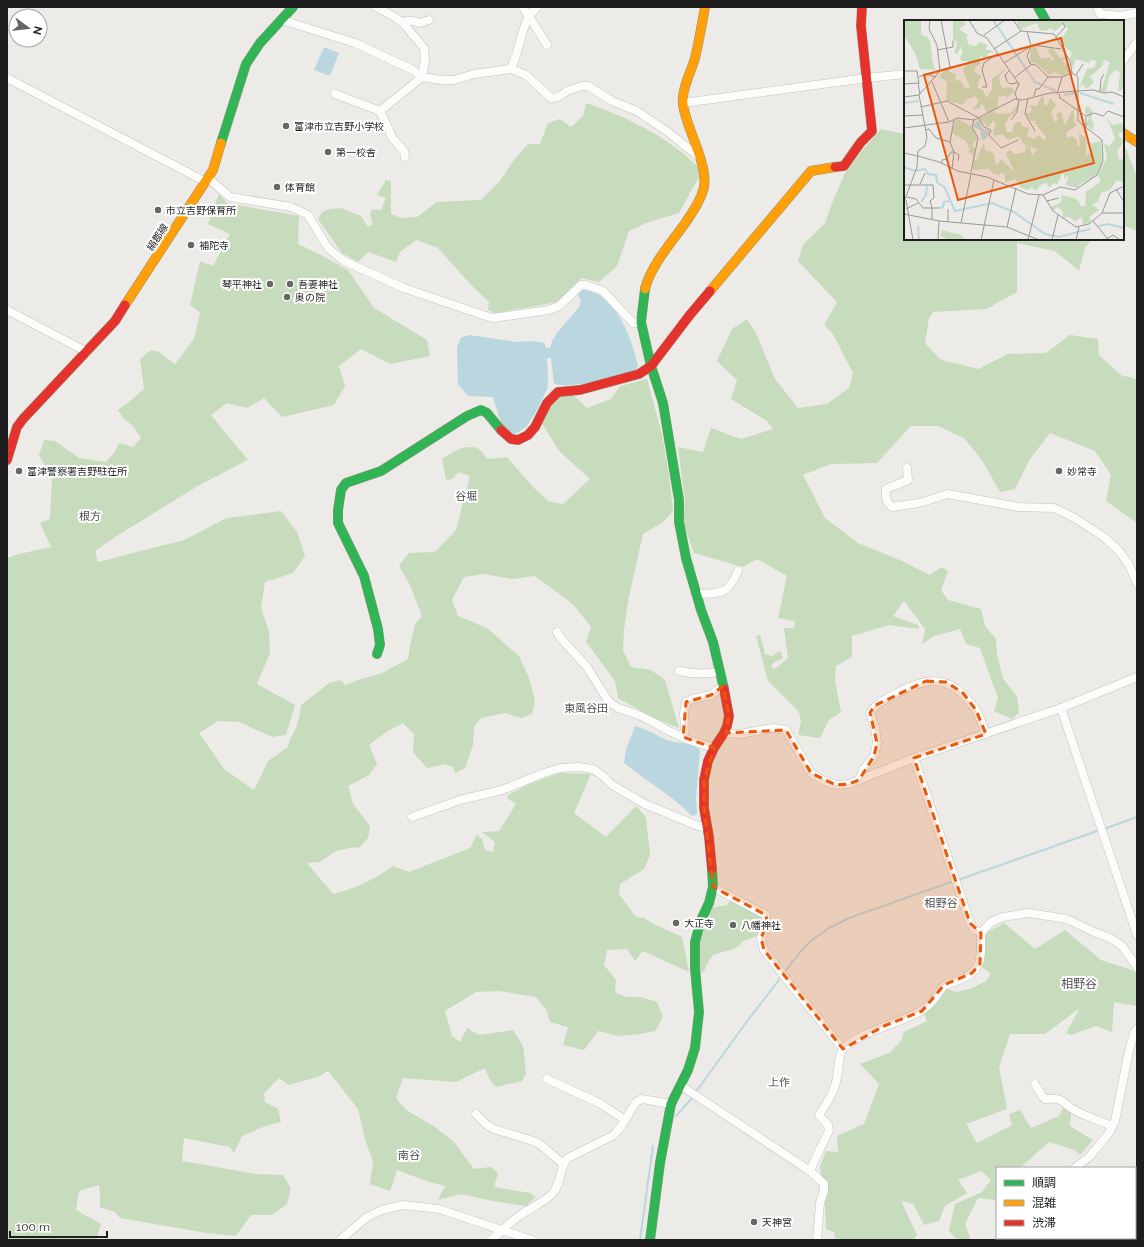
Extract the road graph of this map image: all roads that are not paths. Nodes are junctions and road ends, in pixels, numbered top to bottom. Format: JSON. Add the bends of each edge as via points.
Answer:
{"nodes":[{"id":1,"x":293,"y":7,"type":"edge"},
{"id":2,"x":376,"y":7,"type":"edge"},
{"id":3,"x":523,"y":7,"type":"edge"},
{"id":4,"x":537,"y":7,"type":"edge"},
{"id":5,"x":705,"y":7,"type":"edge"},
{"id":6,"x":862,"y":7,"type":"edge"},
{"id":7,"x":1038,"y":7,"type":"edge"},
{"id":8,"x":1097,"y":7,"type":"edge"},
{"id":9,"x":1137,"y":13,"type":"edge"},
{"id":10,"x":528,"y":17,"type":"junction"},
{"id":11,"x":282,"y":20,"type":"junction"},
{"id":12,"x":429,"y":20,"type":"dead end"},
{"id":13,"x":1045,"y":20,"type":"edge"},
{"id":14,"x":403,"y":24,"type":"junction"},
{"id":15,"x":1137,"y":42,"type":"edge"},
{"id":16,"x":548,"y":45,"type":"dead end"},
{"id":17,"x":1124,"y":61,"type":"edge"},
{"id":18,"x":511,"y":69,"type":"junction"},
{"id":19,"x":904,"y":74,"type":"edge"},
{"id":20,"x":422,"y":77,"type":"junction"},
{"id":21,"x":7,"y":78,"type":"edge"},
{"id":22,"x":867,"y":78,"type":"junction"},
{"id":23,"x":335,"y":94,"type":"dead end"},
{"id":24,"x":683,"y":103,"type":"junction"},
{"id":25,"x":380,"y":111,"type":"junction"},
{"id":26,"x":1124,"y":134,"type":"edge"},
{"id":27,"x":1137,"y":142,"type":"edge"},
{"id":28,"x":405,"y":157,"type":"dead end"},
{"id":29,"x":699,"y":157,"type":"junction"},
{"id":30,"x":207,"y":180,"type":"junction"},
{"id":31,"x":7,"y":310,"type":"edge"},
{"id":32,"x":641,"y":322,"type":"junction"},
{"id":33,"x":86,"y":352,"type":"junction"},
{"id":34,"x":652,"y":366,"type":"junction"},
{"id":35,"x":7,"y":460,"type":"edge"},
{"id":36,"x":907,"y":468,"type":"dead end"},
{"id":37,"x":738,"y":571,"type":"dead end"},
{"id":38,"x":1137,"y":584,"type":"edge"},
{"id":39,"x":696,"y":594,"type":"junction"},
{"id":40,"x":557,"y":632,"type":"dead end"},
{"id":41,"x":377,"y":654,"type":"dead end"},
{"id":42,"x":678,"y":671,"type":"dead end"},
{"id":43,"x":720,"y":672,"type":"junction"},
{"id":44,"x":1137,"y":677,"type":"edge"},
{"id":45,"x":723,"y":686,"type":"junction"},
{"id":46,"x":1061,"y":708,"type":"junction"},
{"id":47,"x":724,"y":733,"type":"junction"},
{"id":48,"x":986,"y":734,"type":"junction"},
{"id":49,"x":683,"y":737,"type":"junction"},
{"id":50,"x":714,"y":748,"type":"junction"},
{"id":51,"x":914,"y":758,"type":"junction"},
{"id":52,"x":859,"y":780,"type":"junction"},
{"id":53,"x":412,"y":817,"type":"dead end"},
{"id":54,"x":707,"y":827,"type":"junction"},
{"id":55,"x":713,"y":887,"type":"junction"},
{"id":56,"x":981,"y":933,"type":"junction"},
{"id":57,"x":1137,"y":935,"type":"edge"},
{"id":58,"x":1137,"y":967,"type":"edge"},
{"id":59,"x":1137,"y":1029,"type":"edge"},
{"id":60,"x":843,"y":1049,"type":"junction"},
{"id":61,"x":547,"y":1079,"type":"dead end"},
{"id":62,"x":1035,"y":1084,"type":"dead end"},
{"id":63,"x":680,"y":1085,"type":"junction"},
{"id":64,"x":671,"y":1104,"type":"junction"},
{"id":65,"x":476,"y":1114,"type":"dead end"},
{"id":66,"x":625,"y":1120,"type":"junction"},
{"id":67,"x":1112,"y":1126,"type":"junction"},
{"id":68,"x":563,"y":1164,"type":"junction"},
{"id":69,"x":1076,"y":1167,"type":"edge"},
{"id":70,"x":810,"y":1171,"type":"junction"},
{"id":71,"x":503,"y":1231,"type":"junction"},
{"id":72,"x":340,"y":1240,"type":"edge"},
{"id":73,"x":491,"y":1240,"type":"edge"},
{"id":74,"x":532,"y":1240,"type":"edge"},
{"id":75,"x":650,"y":1240,"type":"edge"},
{"id":76,"x":816,"y":1240,"type":"edge"}],
"edges":[{"from":1,"to":11,"type":"street","name":"絹郡線"},
{"from":2,"to":14,"type":"street"},
{"from":3,"to":10,"type":"street"},
{"from":4,"to":10,"type":"street"},
{"from":5,"to":24,"type":"street"},
{"from":6,"to":22,"type":"street","via":[[861,26]]},
{"from":7,"to":13,"type":"street"},
{"from":8,"to":9,"type":"street","via":[[1100,14],[1120,16]]},
{"from":10,"to":16,"type":"street"},
{"from":10,"to":18,"type":"street"},
{"from":11,"to":20,"type":"street","via":[[355,44],[413,70]]},
{"from":11,"to":30,"type":"street","name":"絹郡線","via":[[260,43],[246,64]]},
{"from":12,"to":14,"type":"street","via":[[419,23],[413,20],[406,21]]},
{"from":14,"to":20,"type":"street","via":[[424,48]]},
{"from":15,"to":17,"type":"street"},
{"from":18,"to":20,"type":"street","via":[[474,74],[454,80]]},
{"from":18,"to":29,"type":"street","via":[[526,75],[550,98],[588,86],[612,101],[637,111]]},
{"from":19,"to":22,"type":"street"},
{"from":20,"to":25,"type":"street"},
{"from":21,"to":30,"type":"street"},
{"from":22,"to":24,"type":"street"},
{"from":22,"to":34,"type":"street","via":[[872,131],[844,166],[811,171],[689,316]]},
{"from":23,"to":25,"type":"street"},
{"from":24,"to":29,"type":"street"},
{"from":25,"to":28,"type":"street"},
{"from":26,"to":27,"type":"street"},
{"from":29,"to":32,"type":"street","via":[[704,171],[701,198],[696,209],[652,270],[646,287]]},
{"from":30,"to":32,"type":"street","via":[[230,197],[291,207],[308,215],[328,248],[344,261],[404,288],[483,315],[493,318],[549,310],[559,306],[581,285],[586,285],[603,291],[633,323]]},
{"from":30,"to":33,"type":"street","name":"絹郡線","via":[[127,303]]},
{"from":31,"to":33,"type":"street"},
{"from":32,"to":34,"type":"street"},
{"from":33,"to":35,"type":"street","name":"絹郡線","via":[[17,427]]},
{"from":34,"to":39,"type":"street","via":[[663,403],[679,500],[679,522]]},
{"from":34,"to":41,"type":"street","via":[[638,374],[580,390],[558,392],[547,403],[535,427],[528,435],[518,440],[511,439],[487,413],[481,410],[467,416],[381,471],[346,483],[341,490],[338,523],[364,576],[378,629],[380,645]]},
{"from":36,"to":38,"type":"street","via":[[908,480],[886,489],[887,501],[892,507],[919,503],[948,494],[1019,507],[1054,508],[1104,537],[1120,552]]},
{"from":37,"to":39,"type":"street","via":[[727,590]]},
{"from":39,"to":43,"type":"street","via":[[713,642]]},
{"from":40,"to":49,"type":"street","via":[[587,667],[612,704]]},
{"from":42,"to":43,"type":"street","via":[[700,674]]},
{"from":43,"to":45,"type":"street"},
{"from":44,"to":46,"type":"street"},
{"from":45,"to":47,"type":"street","via":[[729,716]]},
{"from":45,"to":49,"type":"street","via":[[711,695],[686,702]]},
{"from":46,"to":48,"type":"street"},
{"from":46,"to":57,"type":"street"},
{"from":47,"to":50,"type":"street"},
{"from":47,"to":52,"type":"street","via":[[739,734],[774,728],[786,730],[812,773],[824,781],[836,784],[849,784]]},
{"from":48,"to":51,"type":"street"},
{"from":48,"to":52,"type":"street","via":[[976,710],[963,693],[946,682],[926,681],[874,706],[870,713],[877,743],[874,756]]},
{"from":49,"to":50,"type":"street"},
{"from":50,"to":54,"type":"street","via":[[704,780]]},
{"from":51,"to":52,"type":"street"},
{"from":51,"to":56,"type":"street","via":[[970,923]]},
{"from":53,"to":54,"type":"street","via":[[460,800],[502,790],[561,768],[579,768],[592,769],[612,785],[645,804],[698,826]]},
{"from":54,"to":55,"type":"street"},
{"from":55,"to":60,"type":"street","via":[[766,916],[767,924],[761,938],[764,950]]},
{"from":55,"to":63,"type":"street","via":[[695,942],[694,969],[699,1012],[695,1048]]},
{"from":56,"to":58,"type":"street","via":[[991,922],[1003,917],[1029,914],[1067,920],[1110,938],[1122,946]]},
{"from":56,"to":60,"type":"street","via":[[980,964],[972,973],[944,985],[922,1011],[884,1026]]},
{"from":59,"to":67,"type":"street","via":[[1128,1055]]},
{"from":60,"to":70,"type":"street","via":[[837,1079],[820,1115],[828,1125],[829,1131]]},
{"from":61,"to":66,"type":"street","via":[[601,1104]]},
{"from":62,"to":67,"type":"street","via":[[1045,1099],[1061,1100],[1075,1111]]},
{"from":63,"to":64,"type":"street"},
{"from":63,"to":70,"type":"street"},
{"from":64,"to":66,"type":"street","via":[[642,1099],[636,1102]]},
{"from":64,"to":75,"type":"street"},
{"from":65,"to":68,"type":"street","via":[[494,1129],[541,1145]]},
{"from":66,"to":68,"type":"street","via":[[614,1135],[568,1158]]},
{"from":67,"to":69,"type":"street","via":[[1090,1156]]},
{"from":68,"to":71,"type":"street","via":[[558,1187],[540,1204],[518,1216]]},
{"from":70,"to":76,"type":"street","via":[[824,1184]]},
{"from":71,"to":72,"type":"street","via":[[439,1209],[403,1205],[367,1217]]},
{"from":71,"to":73,"type":"street"},
{"from":71,"to":74,"type":"street"}]}
